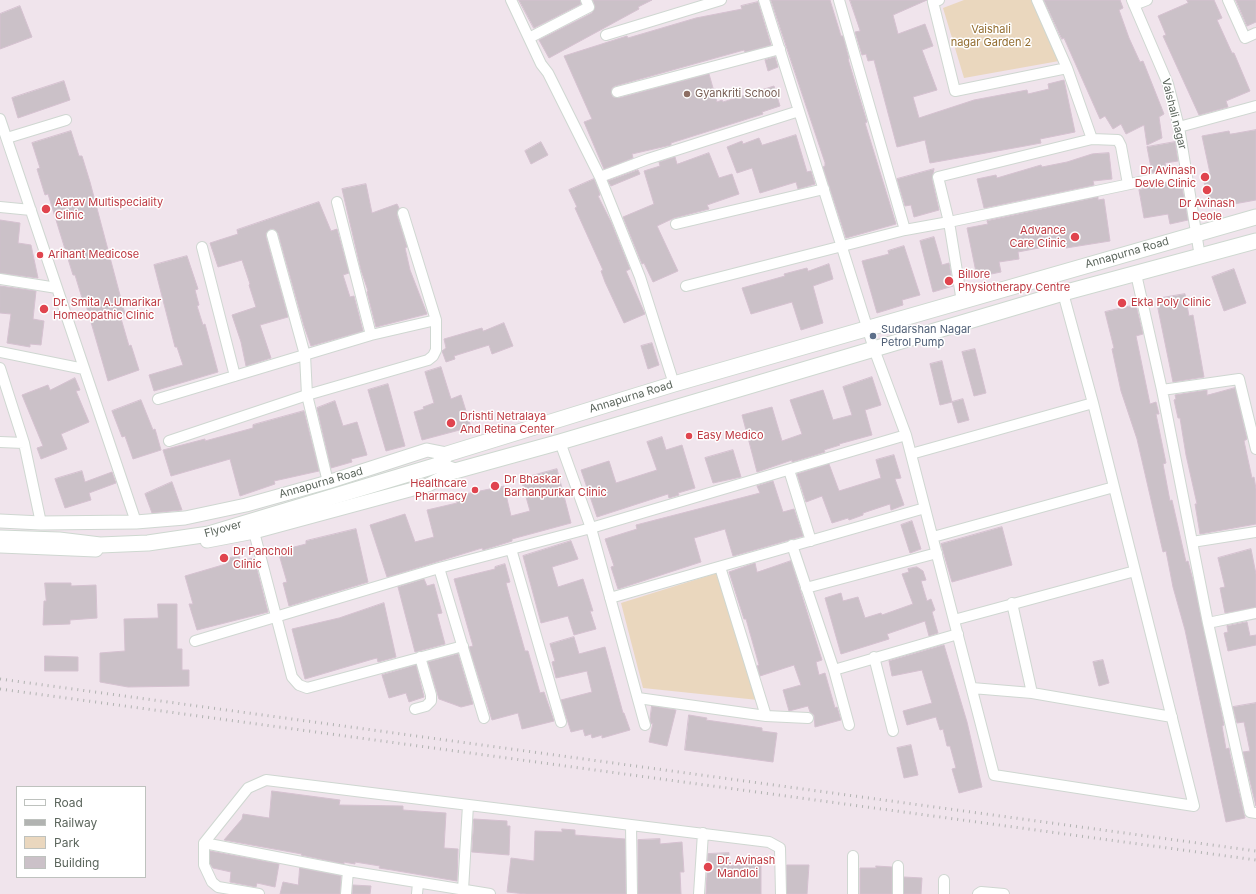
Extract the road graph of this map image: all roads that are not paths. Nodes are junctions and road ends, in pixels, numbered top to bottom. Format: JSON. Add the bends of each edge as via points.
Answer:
{"nodes":[{"id":1,"x":511,"y":0,"type":"edge"},
{"id":2,"x":586,"y":0,"type":"edge"},
{"id":3,"x":721,"y":0,"type":"edge"},
{"id":4,"x":764,"y":0,"type":"edge"},
{"id":5,"x":839,"y":0,"type":"edge"},
{"id":6,"x":939,"y":0,"type":"edge"},
{"id":7,"x":1037,"y":0,"type":"edge"},
{"id":8,"x":1147,"y":0,"type":"edge"},
{"id":9,"x":1228,"y":0,"type":"edge"},
{"id":10,"x":1133,"y":3,"type":"edge"},
{"id":11,"x":1256,"y":33,"type":"edge"},
{"id":12,"x":606,"y":34,"type":"dead end"},
{"id":13,"x":529,"y":38,"type":"junction"},
{"id":14,"x":780,"y":49,"type":"junction"},
{"id":15,"x":1067,"y":68,"type":"junction"},
{"id":16,"x":617,"y":92,"type":"dead end"},
{"id":17,"x":1256,"y":106,"type":"edge"},
{"id":18,"x":799,"y":111,"type":"junction"},
{"id":19,"x":0,"y":119,"type":"edge"},
{"id":20,"x":66,"y":120,"type":"dead end"},
{"id":21,"x":1180,"y":127,"type":"junction"},
{"id":22,"x":7,"y":138,"type":"junction"},
{"id":23,"x":1092,"y":139,"type":"junction"},
{"id":24,"x":1187,"y":172,"type":"junction"},
{"id":25,"x":600,"y":177,"type":"junction"},
{"id":26,"x":1128,"y":184,"type":"junction"},
{"id":27,"x":824,"y":189,"type":"junction"},
{"id":28,"x":337,"y":202,"type":"dead end"},
{"id":29,"x":0,"y":207,"type":"edge"},
{"id":30,"x":31,"y":210,"type":"junction"},
{"id":31,"x":403,"y":213,"type":"dead end"},
{"id":32,"x":1256,"y":217,"type":"edge"},
{"id":33,"x":949,"y":222,"type":"junction"},
{"id":34,"x":676,"y":224,"type":"dead end"},
{"id":35,"x":905,"y":230,"type":"junction"},
{"id":36,"x":1197,"y":234,"type":"junction"},
{"id":37,"x":272,"y":235,"type":"dead end"},
{"id":38,"x":1256,"y":241,"type":"edge"},
{"id":39,"x":842,"y":246,"type":"junction"},
{"id":40,"x":202,"y":247,"type":"dead end"},
{"id":41,"x":1200,"y":257,"type":"junction"},
{"id":42,"x":1136,"y":274,"type":"junction"},
{"id":43,"x":0,"y":279,"type":"edge"},
{"id":44,"x":686,"y":286,"type":"dead end"},
{"id":45,"x":57,"y":288,"type":"junction"},
{"id":46,"x":1063,"y":293,"type":"junction"},
{"id":47,"x":962,"y":302,"type":"junction"},
{"id":48,"x":436,"y":320,"type":"junction"},
{"id":49,"x":867,"y":328,"type":"junction"},
{"id":50,"x":372,"y":335,"type":"junction"},
{"id":51,"x":874,"y":349,"type":"junction"},
{"id":52,"x":0,"y":352,"type":"edge"},
{"id":53,"x":305,"y":355,"type":"junction"},
{"id":54,"x":0,"y":368,"type":"edge"},
{"id":55,"x":84,"y":369,"type":"junction"},
{"id":56,"x":235,"y":376,"type":"junction"},
{"id":57,"x":674,"y":384,"type":"junction"},
{"id":58,"x":1162,"y":390,"type":"junction"},
{"id":59,"x":307,"y":395,"type":"junction"},
{"id":60,"x":158,"y":399,"type":"dead end"},
{"id":61,"x":1093,"y":403,"type":"junction"},
{"id":62,"x":906,"y":435,"type":"junction"},
{"id":63,"x":169,"y":441,"type":"dead end"},
{"id":64,"x":0,"y":442,"type":"edge"},
{"id":65,"x":560,"y":442,"type":"junction"},
{"id":66,"x":24,"y":443,"type":"junction"},
{"id":67,"x":1256,"y":445,"type":"edge"},
{"id":68,"x":911,"y":454,"type":"junction"},
{"id":69,"x":438,"y":463,"type":"junction"},
{"id":70,"x":789,"y":470,"type":"junction"},
{"id":71,"x":455,"y":471,"type":"junction"},
{"id":72,"x":328,"y":482,"type":"junction"},
{"id":73,"x":1114,"y":487,"type":"junction"},
{"id":74,"x":925,"y":508,"type":"junction"},
{"id":75,"x":0,"y":521,"type":"edge"},
{"id":76,"x":136,"y":522,"type":"junction"},
{"id":77,"x":41,"y":523,"type":"junction"},
{"id":78,"x":592,"y":528,"type":"junction"},
{"id":79,"x":254,"y":532,"type":"junction"},
{"id":80,"x":1256,"y":532,"type":"edge"},
{"id":81,"x":933,"y":537,"type":"junction"},
{"id":82,"x":0,"y":538,"type":"edge"},
{"id":83,"x":811,"y":541,"type":"junction"},
{"id":84,"x":1192,"y":542,"type":"junction"},
{"id":85,"x":792,"y":545,"type":"junction"},
{"id":86,"x":0,"y":546,"type":"edge"},
{"id":87,"x":510,"y":549,"type":"junction"},
{"id":88,"x":937,"y":553,"type":"junction"},
{"id":89,"x":720,"y":567,"type":"junction"},
{"id":90,"x":439,"y":568,"type":"junction"},
{"id":91,"x":1135,"y":571,"type":"junction"},
{"id":92,"x":806,"y":588,"type":"junction"},
{"id":93,"x":610,"y":598,"type":"junction"},
{"id":94,"x":1012,"y":603,"type":"junction"},
{"id":95,"x":1256,"y":614,"type":"edge"},
{"id":96,"x":278,"y":616,"type":"junction"},
{"id":97,"x":954,"y":620,"type":"junction"},
{"id":98,"x":1208,"y":623,"type":"junction"},
{"id":99,"x":958,"y":634,"type":"junction"},
{"id":100,"x":195,"y":641,"type":"dead end"},
{"id":101,"x":463,"y":646,"type":"junction"},
{"id":102,"x":420,"y":657,"type":"junction"},
{"id":103,"x":874,"y":657,"type":"junction"},
{"id":104,"x":834,"y":670,"type":"junction"},
{"id":105,"x":972,"y":688,"type":"junction"},
{"id":106,"x":1032,"y":693,"type":"junction"},
{"id":107,"x":638,"y":698,"type":"junction"},
{"id":108,"x":415,"y":709,"type":"dead end"},
{"id":109,"x":766,"y":716,"type":"junction"},
{"id":110,"x":1172,"y":717,"type":"junction"},
{"id":111,"x":484,"y":718,"type":"dead end"},
{"id":112,"x":808,"y":718,"type":"dead end"},
{"id":113,"x":561,"y":722,"type":"dead end"},
{"id":114,"x":645,"y":725,"type":"dead end"},
{"id":115,"x":849,"y":725,"type":"dead end"},
{"id":116,"x":893,"y":731,"type":"dead end"},
{"id":117,"x":468,"y":805,"type":"junction"},
{"id":118,"x":1256,"y":813,"type":"edge"},
{"id":119,"x":631,"y":825,"type":"junction"},
{"id":120,"x":703,"y":833,"type":"junction"},
{"id":121,"x":204,"y":843,"type":"junction"},
{"id":122,"x":853,"y":856,"type":"dead end"},
{"id":123,"x":898,"y":866,"type":"dead end"},
{"id":124,"x":348,"y":871,"type":"junction"},
{"id":125,"x":944,"y":880,"type":"dead end"},
{"id":126,"x":418,"y":883,"type":"junction"},
{"id":127,"x":463,"y":890,"type":"junction"},
{"id":128,"x":259,"y":894,"type":"edge"},
{"id":129,"x":346,"y":894,"type":"edge"},
{"id":130,"x":417,"y":894,"type":"edge"},
{"id":131,"x":484,"y":894,"type":"edge"},
{"id":132,"x":632,"y":894,"type":"edge"},
{"id":133,"x":699,"y":894,"type":"edge"},
{"id":134,"x":782,"y":894,"type":"edge"},
{"id":135,"x":853,"y":894,"type":"edge"},
{"id":136,"x":898,"y":894,"type":"edge"},
{"id":137,"x":944,"y":894,"type":"edge"},
{"id":138,"x":978,"y":894,"type":"edge"},
{"id":139,"x":1004,"y":894,"type":"edge"}],
"edges":[{"from":1,"to":13,"type":"street"},
{"from":2,"to":13,"type":"street","via":[[589,7]]},
{"from":3,"to":12,"type":"street"},
{"from":4,"to":14,"type":"street"},
{"from":5,"to":35,"type":"street"},
{"from":6,"to":15,"type":"street","via":[[933,2],[955,91]]},
{"from":7,"to":15,"type":"street"},
{"from":8,"to":10,"type":"street"},
{"from":9,"to":11,"type":"street","via":[[1245,38]]},
{"from":10,"to":21,"type":"street","name":"Vaishali nagar","via":[[1168,84]]},
{"from":13,"to":25,"type":"street"},
{"from":14,"to":16,"type":"street"},
{"from":14,"to":18,"type":"street"},
{"from":15,"to":23,"type":"street"},
{"from":17,"to":21,"type":"street"},
{"from":18,"to":25,"type":"street","via":[[648,158]]},
{"from":18,"to":27,"type":"street"},
{"from":19,"to":22,"type":"street"},
{"from":20,"to":22,"type":"street"},
{"from":21,"to":24,"type":"street","name":"Vaishali nagar"},
{"from":22,"to":30,"type":"street"},
{"from":23,"to":26,"type":"street","via":[[1118,140]]},
{"from":23,"to":33,"type":"street","via":[[938,178]]},
{"from":24,"to":26,"type":"street"},
{"from":24,"to":36,"type":"street","name":"Vaishali nagar"},
{"from":25,"to":57,"type":"street","via":[[640,277]]},
{"from":26,"to":33,"type":"street"},
{"from":27,"to":34,"type":"street"},
{"from":27,"to":39,"type":"street"},
{"from":28,"to":50,"type":"street"},
{"from":29,"to":30,"type":"street"},
{"from":30,"to":45,"type":"street"},
{"from":31,"to":48,"type":"street"},
{"from":32,"to":36,"type":"main road","name":"Annapurna Road"},
{"from":33,"to":35,"type":"street"},
{"from":33,"to":47,"type":"street"},
{"from":35,"to":39,"type":"street"},
{"from":36,"to":41,"type":"street","name":"Vaishali nagar"},
{"from":36,"to":47,"type":"main road","name":"Annapurna Road"},
{"from":37,"to":53,"type":"street"},
{"from":38,"to":41,"type":"main road","name":"Annapurna Road"},
{"from":39,"to":44,"type":"street"},
{"from":39,"to":49,"type":"street"},
{"from":40,"to":56,"type":"street"},
{"from":41,"to":42,"type":"main road","name":"Annapurna Road"},
{"from":42,"to":46,"type":"main road","name":"Annapurna Road"},
{"from":42,"to":58,"type":"street"},
{"from":43,"to":45,"type":"street"},
{"from":45,"to":55,"type":"street"},
{"from":46,"to":51,"type":"main road","name":"Annapurna Road"},
{"from":46,"to":61,"type":"street"},
{"from":47,"to":49,"type":"main road","name":"Annapurna Road"},
{"from":48,"to":50,"type":"street"},
{"from":48,"to":59,"type":"street","via":[[436,350],[428,360]]},
{"from":49,"to":51,"type":"street"},
{"from":49,"to":57,"type":"main road","name":"Annapurna Road"},
{"from":50,"to":53,"type":"street"},
{"from":51,"to":62,"type":"street"},
{"from":51,"to":65,"type":"main road","name":"Annapurna Road"},
{"from":52,"to":55,"type":"street"},
{"from":53,"to":56,"type":"street"},
{"from":53,"to":59,"type":"street"},
{"from":54,"to":66,"type":"street"},
{"from":55,"to":76,"type":"street"},
{"from":56,"to":60,"type":"street"},
{"from":57,"to":69,"type":"main road","name":"Annapurna Road"},
{"from":58,"to":67,"type":"street","via":[[1240,379]]},
{"from":58,"to":84,"type":"street"},
{"from":59,"to":63,"type":"street"},
{"from":59,"to":72,"type":"street"},
{"from":61,"to":68,"type":"street"},
{"from":61,"to":73,"type":"street"},
{"from":62,"to":68,"type":"street"},
{"from":62,"to":70,"type":"street"},
{"from":64,"to":66,"type":"street"},
{"from":65,"to":71,"type":"main road","name":"Annapurna Road"},
{"from":65,"to":78,"type":"street"},
{"from":66,"to":77,"type":"street"},
{"from":68,"to":74,"type":"street"},
{"from":69,"to":71,"type":"main road"},
{"from":69,"to":72,"type":"street","name":"Annapurna Road","via":[[427,450]]},
{"from":69,"to":82,"type":"main road","name":"Flyover","via":[[209,534],[148,543],[100,545],[59,540]]},
{"from":70,"to":78,"type":"street"},
{"from":70,"to":83,"type":"street"},
{"from":71,"to":79,"type":"street","name":"Annapurna Road","via":[[428,485]]},
{"from":72,"to":76,"type":"street","name":"Annapurna Road","via":[[246,505],[192,516]]},
{"from":73,"to":81,"type":"street"},
{"from":73,"to":91,"type":"street"},
{"from":74,"to":81,"type":"street"},
{"from":74,"to":83,"type":"street"},
{"from":75,"to":77,"type":"street","name":"Annapurna Road"},
{"from":76,"to":77,"type":"street","name":"Annapurna Road"},
{"from":78,"to":87,"type":"street"},
{"from":78,"to":93,"type":"street"},
{"from":79,"to":86,"type":"street","name":"Annapurna Road","via":[[141,549],[78,550]]},
{"from":79,"to":96,"type":"street"},
{"from":80,"to":84,"type":"street"},
{"from":81,"to":88,"type":"street"},
{"from":83,"to":85,"type":"street"},
{"from":84,"to":98,"type":"street"},
{"from":85,"to":89,"type":"street"},
{"from":85,"to":92,"type":"street"},
{"from":87,"to":90,"type":"street"},
{"from":87,"to":113,"type":"street"},
{"from":88,"to":92,"type":"street"},
{"from":88,"to":97,"type":"street"},
{"from":89,"to":93,"type":"street"},
{"from":89,"to":109,"type":"street"},
{"from":90,"to":96,"type":"street"},
{"from":90,"to":101,"type":"street"},
{"from":91,"to":94,"type":"street"},
{"from":91,"to":110,"type":"street"},
{"from":92,"to":104,"type":"street"},
{"from":93,"to":107,"type":"street"},
{"from":94,"to":97,"type":"street"},
{"from":94,"to":106,"type":"street"},
{"from":95,"to":98,"type":"street"},
{"from":96,"to":100,"type":"street"},
{"from":96,"to":102,"type":"street","via":[[292,677],[299,685],[307,688]]},
{"from":97,"to":99,"type":"street"},
{"from":98,"to":118,"type":"street","via":[[1250,812]]},
{"from":99,"to":103,"type":"street"},
{"from":99,"to":105,"type":"street"},
{"from":101,"to":102,"type":"street"},
{"from":101,"to":111,"type":"street"},
{"from":102,"to":108,"type":"street","via":[[432,695],[426,706]]},
{"from":103,"to":104,"type":"street"},
{"from":103,"to":116,"type":"street"},
{"from":104,"to":115,"type":"street"},
{"from":105,"to":106,"type":"street"},
{"from":105,"to":110,"type":"street","via":[[994,775],[1194,806]]},
{"from":106,"to":110,"type":"street"},
{"from":107,"to":109,"type":"street"},
{"from":107,"to":114,"type":"street"},
{"from":109,"to":112,"type":"street"},
{"from":117,"to":119,"type":"street"},
{"from":117,"to":121,"type":"street","via":[[266,780],[248,788]]},
{"from":117,"to":127,"type":"street"},
{"from":119,"to":120,"type":"street"},
{"from":119,"to":132,"type":"street"},
{"from":120,"to":133,"type":"street"},
{"from":120,"to":134,"type":"street","via":[[769,842],[780,848]]},
{"from":121,"to":124,"type":"street"},
{"from":121,"to":128,"type":"street","via":[[204,865],[212,882],[218,888]]},
{"from":122,"to":135,"type":"street"},
{"from":123,"to":136,"type":"street"},
{"from":124,"to":126,"type":"street"},
{"from":124,"to":129,"type":"street"},
{"from":125,"to":137,"type":"street"},
{"from":126,"to":127,"type":"street"},
{"from":126,"to":130,"type":"street"},
{"from":127,"to":131,"type":"street"},
{"from":138,"to":139,"type":"street"}]}
